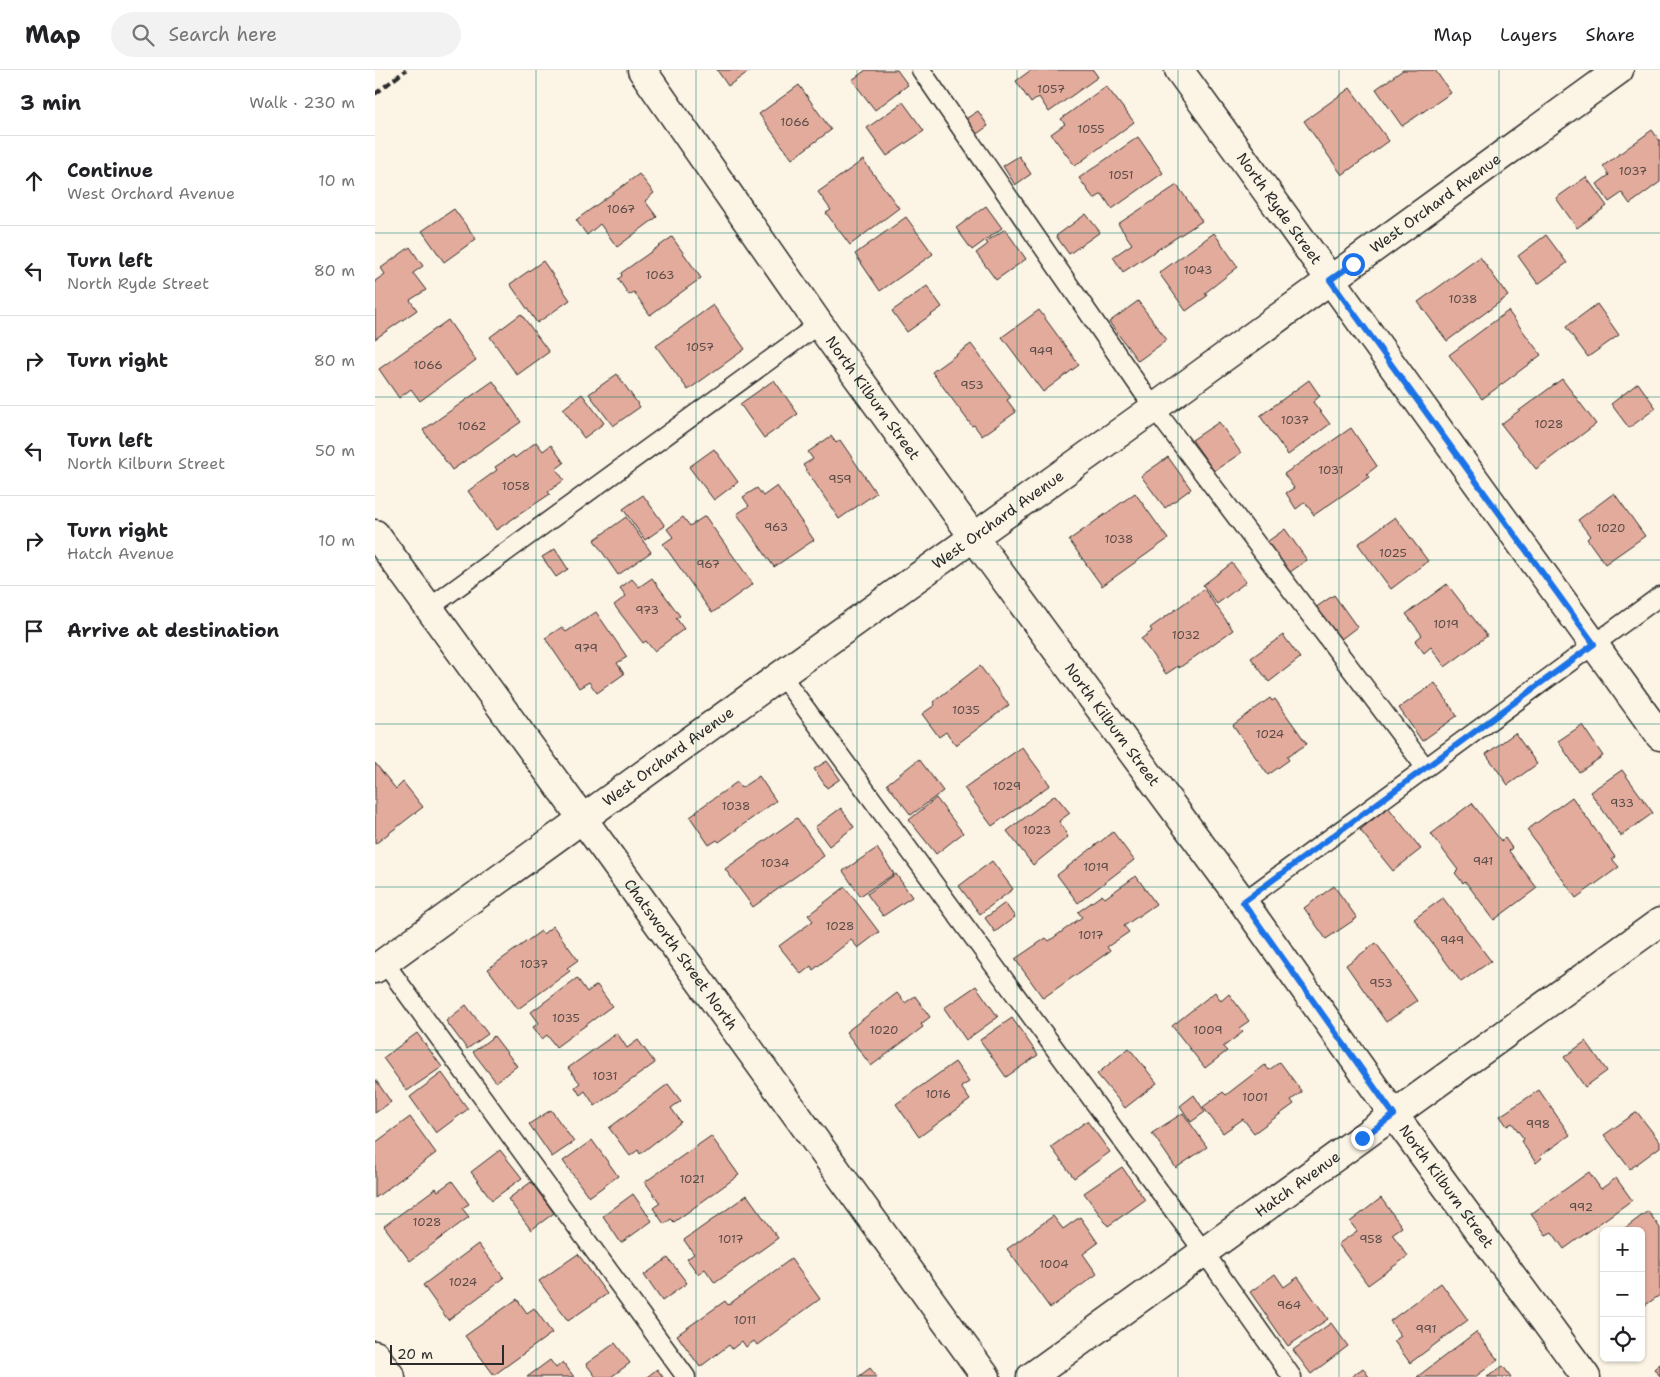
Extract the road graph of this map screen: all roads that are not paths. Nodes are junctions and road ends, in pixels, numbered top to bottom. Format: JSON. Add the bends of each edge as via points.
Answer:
{"nodes":[{"id":1,"x":642,"y":70,"type":"edge"},
{"id":2,"x":921,"y":70,"type":"edge"},
{"id":3,"x":1179,"y":70,"type":"edge"},
{"id":4,"x":1619,"y":70,"type":"edge"},
{"id":5,"x":1330,"y":280,"type":"junction"},
{"id":6,"x":819,"y":324,"type":"junction"},
{"id":7,"x":1154,"y":408,"type":"junction"},
{"id":8,"x":375,"y":534,"type":"edge"},
{"id":9,"x":973,"y":537,"type":"junction"},
{"id":10,"x":1660,"y":596,"type":"edge"},
{"id":11,"x":429,"y":608,"type":"junction"},
{"id":12,"x":1594,"y":644,"type":"junction"},
{"id":13,"x":781,"y":675,"type":"junction"},
{"id":14,"x":1660,"y":736,"type":"edge"},
{"id":15,"x":1425,"y":767,"type":"junction"},
{"id":16,"x":583,"y":818,"type":"junction"},
{"id":17,"x":1243,"y":902,"type":"junction"},
{"id":18,"x":1660,"y":922,"type":"edge"},
{"id":19,"x":380,"y":966,"type":"edge"},
{"id":20,"x":1394,"y":1115,"type":"junction"},
{"id":21,"x":1204,"y":1252,"type":"junction"},
{"id":22,"x":375,"y":1355,"type":"edge"},
{"id":23,"x":391,"y":1377,"type":"edge"},
{"id":24,"x":686,"y":1377,"type":"edge"},
{"id":25,"x":986,"y":1377,"type":"edge"},
{"id":26,"x":1031,"y":1377,"type":"edge"},
{"id":27,"x":1292,"y":1377,"type":"edge"},
{"id":28,"x":1586,"y":1377,"type":"edge"}],
"edges":[{"from":1,"to":6,"type":"street","name":"North Kilburn Street"},
{"from":2,"to":7,"type":"lane"},
{"from":3,"to":5,"type":"street","name":"North Ryde Street"},
{"from":4,"to":5,"type":"street","name":"West Orchard Avenue"},
{"from":5,"to":7,"type":"street","name":"West Orchard Avenue"},
{"from":5,"to":12,"type":"street","name":"North Ryde Street"},
{"from":6,"to":9,"type":"street","name":"North Kilburn Street"},
{"from":6,"to":11,"type":"lane"},
{"from":7,"to":9,"type":"street","name":"West Orchard Avenue"},
{"from":7,"to":15,"type":"lane"},
{"from":8,"to":11,"type":"street","name":"Chatsworth Street North"},
{"from":9,"to":13,"type":"street","name":"West Orchard Avenue"},
{"from":9,"to":17,"type":"street","name":"North Kilburn Street"},
{"from":10,"to":12,"type":"lane"},
{"from":11,"to":16,"type":"street","name":"Chatsworth Street North"},
{"from":12,"to":14,"type":"street","name":"North Ryde Street"},
{"from":12,"to":15,"type":"lane"},
{"from":13,"to":16,"type":"street","name":"West Orchard Avenue"},
{"from":13,"to":21,"type":"lane"},
{"from":15,"to":17,"type":"lane"},
{"from":16,"to":19,"type":"street","name":"West Orchard Avenue"},
{"from":16,"to":25,"type":"street","name":"Chatsworth Street North"},
{"from":17,"to":20,"type":"street","name":"North Kilburn Street"},
{"from":18,"to":20,"type":"street","name":"Hatch Avenue"},
{"from":19,"to":24,"type":"lane"},
{"from":20,"to":21,"type":"street","name":"Hatch Avenue"},
{"from":20,"to":28,"type":"street","name":"North Kilburn Street"},
{"from":21,"to":26,"type":"street","name":"Hatch Avenue"},
{"from":21,"to":27,"type":"lane"},
{"from":22,"to":23,"type":"street"}]}
